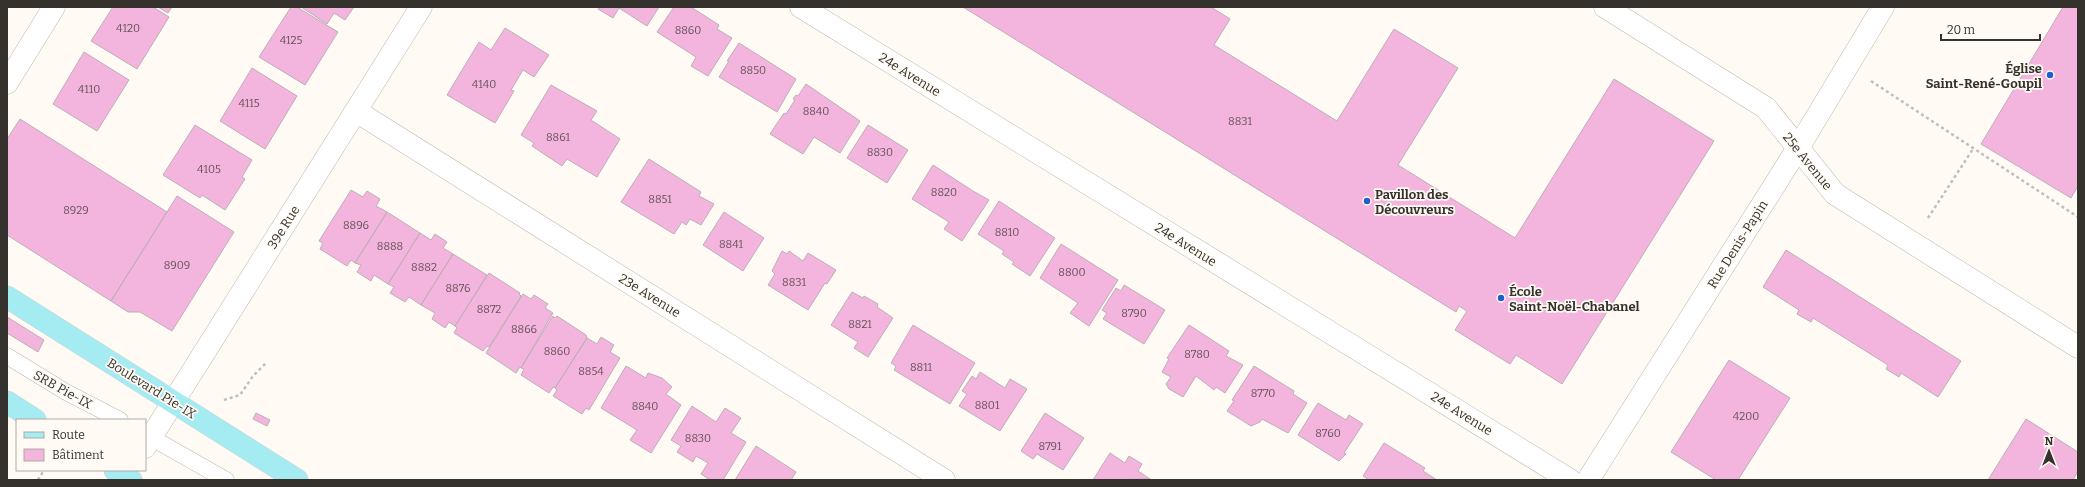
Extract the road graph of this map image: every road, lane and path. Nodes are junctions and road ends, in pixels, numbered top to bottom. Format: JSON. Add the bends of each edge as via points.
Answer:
{"nodes":[{"id":1,"x":54,"y":7,"type":"edge"},
{"id":2,"x":421,"y":7,"type":"edge"},
{"id":3,"x":801,"y":7,"type":"edge"},
{"id":4,"x":1605,"y":7,"type":"edge"},
{"id":5,"x":1883,"y":7,"type":"edge"},
{"id":6,"x":1847,"y":66,"type":"junction"},
{"id":7,"x":7,"y":83,"type":"edge"},
{"id":8,"x":356,"y":111,"type":"junction"},
{"id":9,"x":1798,"y":148,"type":"junction"},
{"id":10,"x":1973,"y":149,"type":"junction"},
{"id":11,"x":2078,"y":217,"type":"edge"},
{"id":12,"x":1912,"y":242,"type":"junction"},
{"id":13,"x":7,"y":297,"type":"edge"},
{"id":14,"x":2078,"y":347,"type":"edge"},
{"id":15,"x":7,"y":356,"type":"edge"},
{"id":16,"x":267,"y":362,"type":"dead end"},
{"id":17,"x":222,"y":400,"type":"dead end"},
{"id":18,"x":7,"y":402,"type":"edge"},
{"id":19,"x":173,"y":402,"type":"junction"},
{"id":20,"x":33,"y":419,"type":"edge"},
{"id":21,"x":118,"y":419,"type":"edge"},
{"id":22,"x":147,"y":440,"type":"edge"},
{"id":23,"x":43,"y":471,"type":"edge"},
{"id":24,"x":38,"y":480,"type":"edge"},
{"id":25,"x":226,"y":480,"type":"edge"},
{"id":26,"x":297,"y":480,"type":"edge"},
{"id":27,"x":944,"y":480,"type":"edge"},
{"id":28,"x":1570,"y":480,"type":"edge"},
{"id":29,"x":1588,"y":480,"type":"edge"}],
"edges":[{"from":1,"to":7,"type":"street"},
{"from":2,"to":8,"type":"street","name":"39e Rue"},
{"from":3,"to":28,"type":"street","name":"24e Avenue"},
{"from":4,"to":9,"type":"street","name":"25e Avenue","via":[[1766,108]]},
{"from":5,"to":6,"type":"street","name":"Rue Denis-Papin"},
{"from":6,"to":9,"type":"street","name":"Rue Denis-Papin"},
{"from":6,"to":10,"type":"path"},
{"from":8,"to":19,"type":"street","name":"39e Rue"},
{"from":8,"to":27,"type":"street","name":"23e Avenue"},
{"from":9,"to":12,"type":"street","name":"25e Avenue","via":[[1835,194]]},
{"from":9,"to":29,"type":"street","name":"Rue Denis-Papin"},
{"from":10,"to":11,"type":"path"},
{"from":10,"to":12,"type":"path"},
{"from":12,"to":14,"type":"street","name":"25e Avenue"},
{"from":13,"to":19,"type":"main road","name":"Boulevard Pie-IX"},
{"from":15,"to":21,"type":"lane","name":"SRB Pie-IX","via":[[66,392]]},
{"from":16,"to":17,"type":"path","via":[[240,395]]},
{"from":18,"to":20,"type":"main road"},
{"from":19,"to":22,"type":"street","name":"39e Rue"},
{"from":19,"to":26,"type":"main road","name":"Boulevard Pie-IX"},
{"from":22,"to":25,"type":"lane"},
{"from":23,"to":24,"type":"path"}]}
